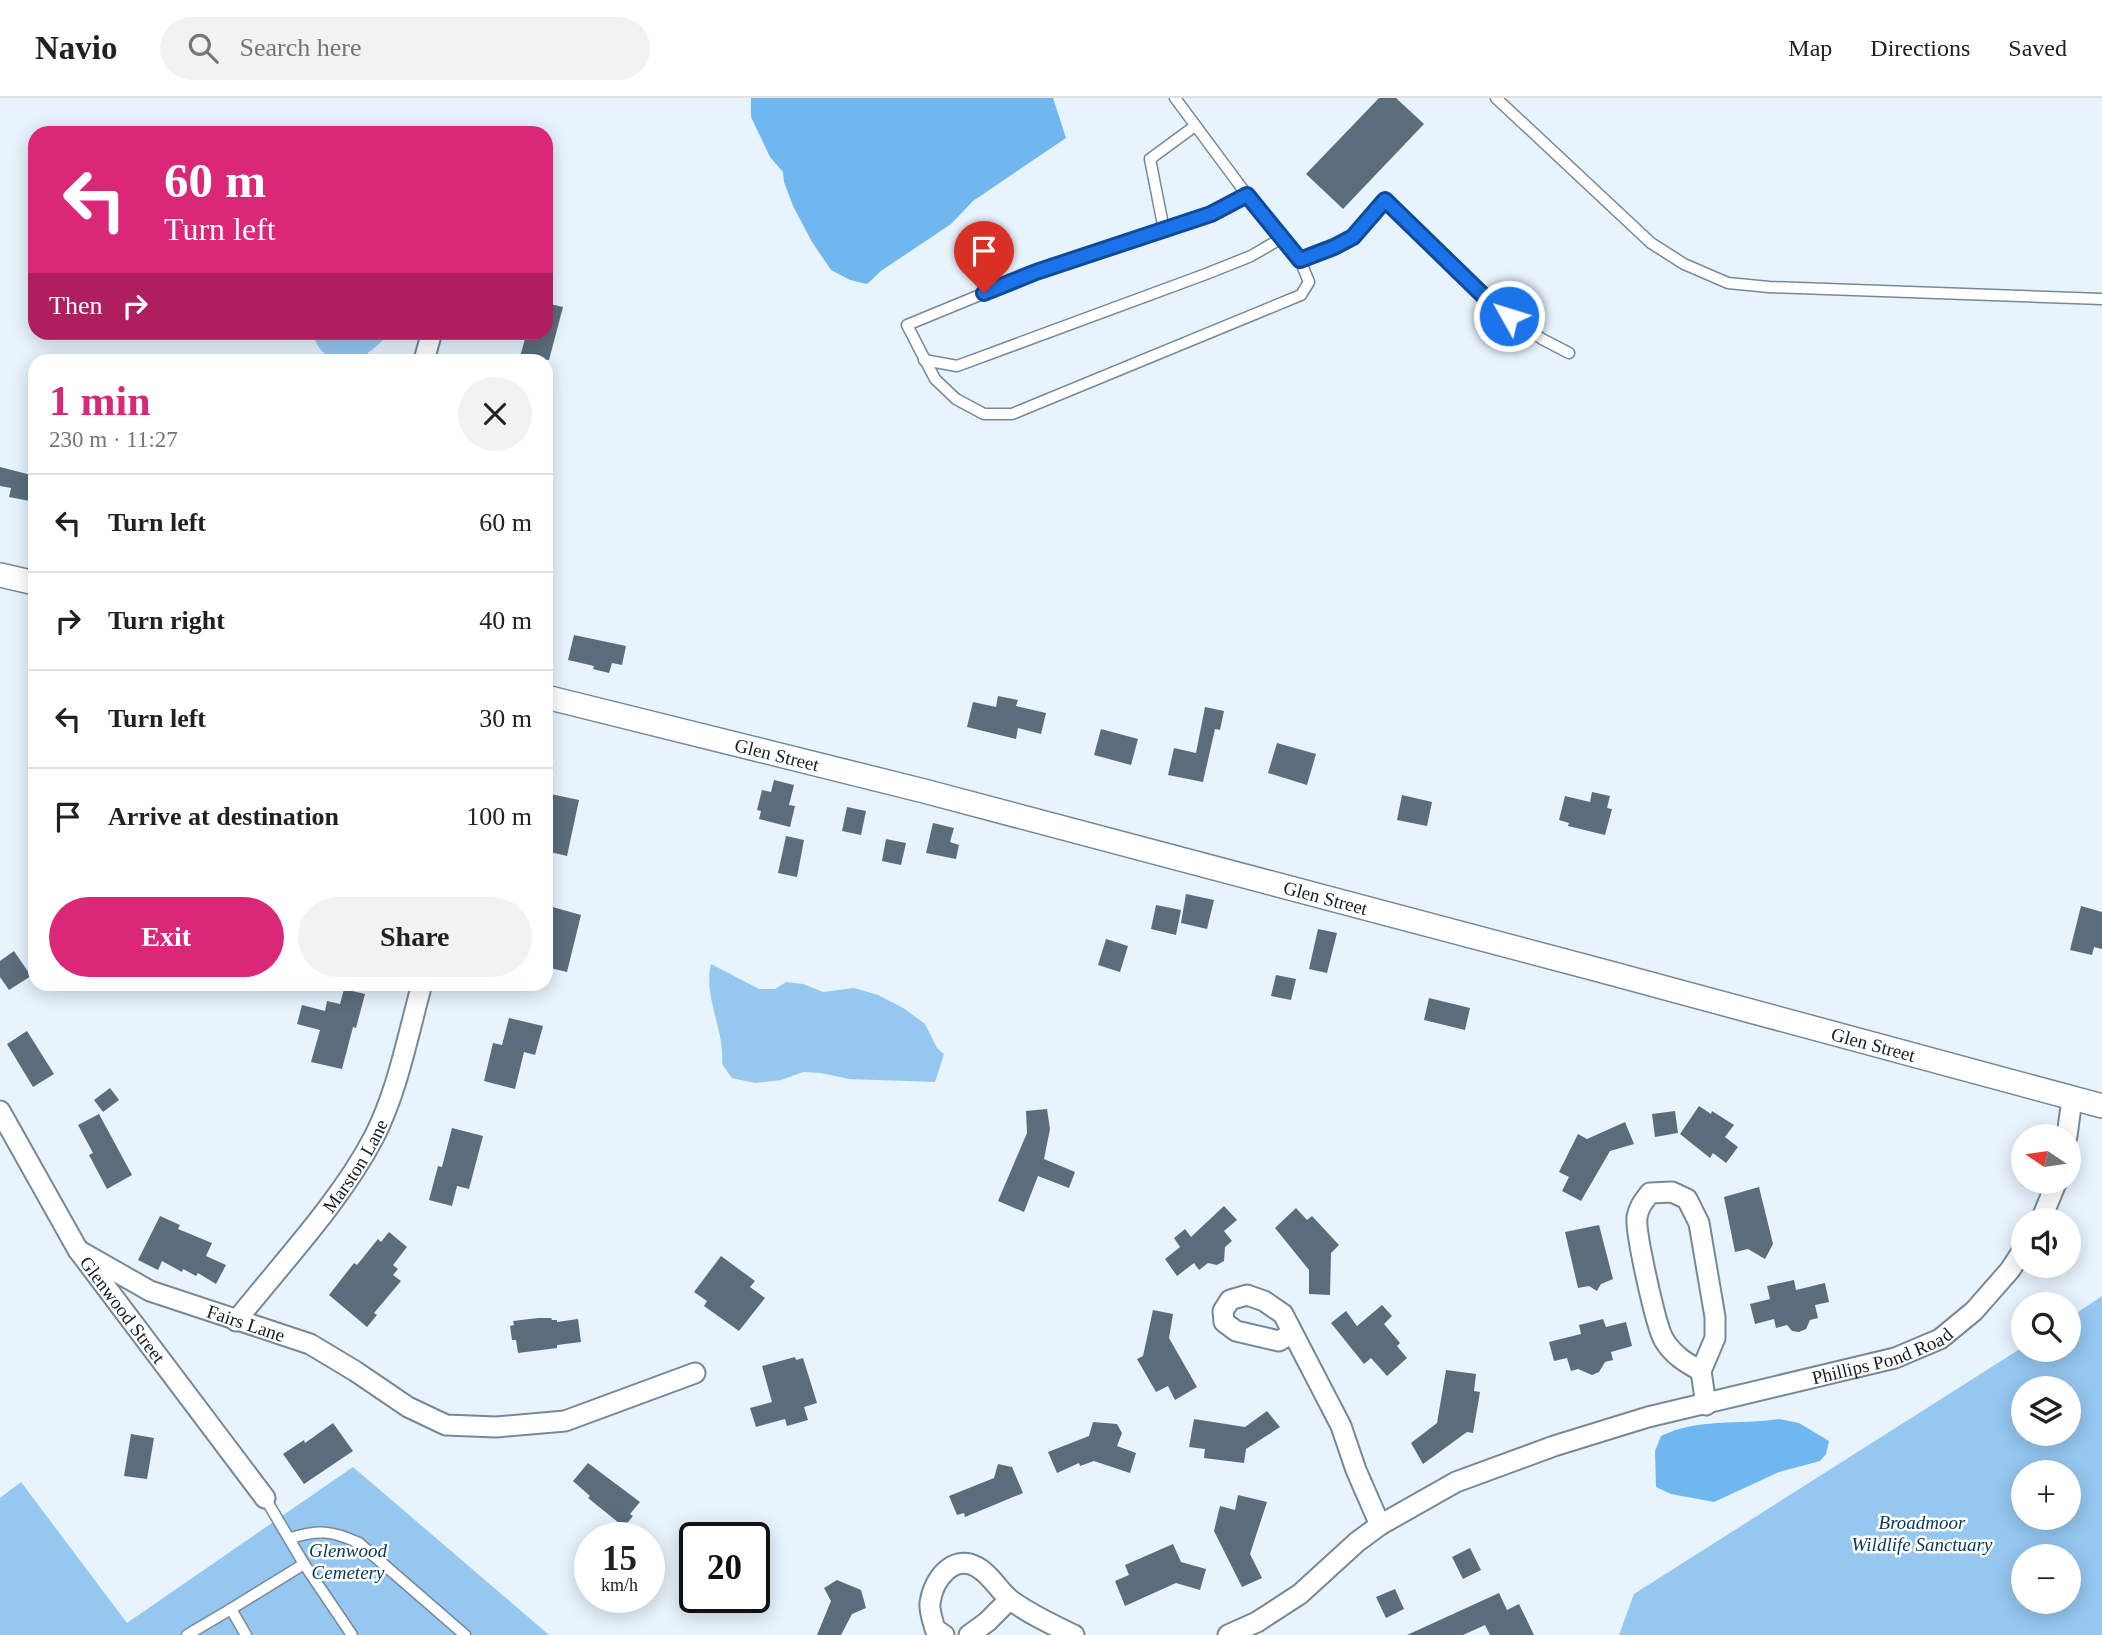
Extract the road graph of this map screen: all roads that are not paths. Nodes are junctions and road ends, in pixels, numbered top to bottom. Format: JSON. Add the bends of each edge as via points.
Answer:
{"nodes":[{"id":1,"x":1175,"y":98,"type":"edge"},
{"id":2,"x":1496,"y":98,"type":"edge"},
{"id":3,"x":1195,"y":126,"type":"junction"},
{"id":4,"x":1247,"y":195,"type":"junction"},
{"id":5,"x":1164,"y":230,"type":"junction"},
{"id":6,"x":1282,"y":238,"type":"junction"},
{"id":7,"x":1300,"y":260,"type":"junction"},
{"id":8,"x":2102,"y":299,"type":"edge"},
{"id":9,"x":1569,"y":353,"type":"dead end"},
{"id":10,"x":924,"y":360,"type":"junction"},
{"id":11,"x":0,"y":575,"type":"edge"},
{"id":12,"x":28,"y":581,"type":"edge"},
{"id":13,"x":553,"y":699,"type":"edge"},
{"id":14,"x":420,"y":991,"type":"edge"},
{"id":15,"x":2072,"y":1099,"type":"junction"},
{"id":16,"x":2102,"y":1106,"type":"edge"},
{"id":17,"x":0,"y":1111,"type":"edge"},
{"id":18,"x":2069,"y":1124,"type":"edge"},
{"id":19,"x":78,"y":1250,"type":"junction"},
{"id":20,"x":2011,"y":1268,"type":"edge"},
{"id":21,"x":236,"y":1321,"type":"junction"},
{"id":22,"x":1292,"y":1333,"type":"dead end"},
{"id":23,"x":1701,"y":1371,"type":"junction"},
{"id":24,"x":695,"y":1373,"type":"dead end"},
{"id":25,"x":1706,"y":1405,"type":"junction"},
{"id":26,"x":265,"y":1497,"type":"joint"},
{"id":27,"x":1380,"y":1525,"type":"junction"},
{"id":28,"x":291,"y":1538,"type":"junction"},
{"id":29,"x":304,"y":1563,"type":"junction"},
{"id":30,"x":1010,"y":1600,"type":"junction"},
{"id":31,"x":231,"y":1609,"type":"junction"},
{"id":32,"x":187,"y":1635,"type":"edge"},
{"id":33,"x":246,"y":1635,"type":"edge"},
{"id":34,"x":352,"y":1635,"type":"edge"},
{"id":35,"x":465,"y":1635,"type":"edge"},
{"id":36,"x":944,"y":1635,"type":"edge"},
{"id":37,"x":969,"y":1635,"type":"edge"},
{"id":38,"x":1074,"y":1635,"type":"edge"},
{"id":39,"x":1228,"y":1635,"type":"edge"}],
"edges":[{"from":1,"to":3,"type":"lane"},
{"from":2,"to":8,"type":"lane","via":[[1651,243],[1728,283]]},
{"from":3,"to":4,"type":"lane"},
{"from":3,"to":5,"type":"lane","via":[[1150,159]]},
{"from":4,"to":5,"type":"lane","via":[[1211,214]]},
{"from":4,"to":6,"type":"lane"},
{"from":5,"to":10,"type":"lane","via":[[1036,272],[907,325]]},
{"from":6,"to":7,"type":"lane"},
{"from":6,"to":10,"type":"lane","via":[[1206,274],[957,366]]},
{"from":7,"to":9,"type":"lane","via":[[1353,237],[1385,200],[1492,304]]},
{"from":7,"to":10,"type":"lane","via":[[1309,282],[1301,295],[1012,414],[984,414],[956,399],[935,379]]},
{"from":11,"to":12,"type":"street"},
{"from":13,"to":15,"type":"street","name":"Glen Street","via":[[938,795]]},
{"from":14,"to":21,"type":"street","name":"Marston Lane","via":[[391,1096],[374,1136],[347,1182]]},
{"from":15,"to":16,"type":"street","name":"Glen Street"},
{"from":15,"to":18,"type":"street"},
{"from":17,"to":19,"type":"street","name":"Glenwood Street"},
{"from":19,"to":21,"type":"street","name":"Fairs Lane","via":[[150,1291]]},
{"from":19,"to":26,"type":"street","name":"Glenwood Street"},
{"from":20,"to":25,"type":"street","name":"Phillips Pond Road","via":[[1974,1311],[1940,1339],[1895,1358]]},
{"from":21,"to":24,"type":"street","name":"Fairs Lane","via":[[310,1344],[408,1407],[446,1425],[496,1427],[565,1421]]},
{"from":22,"to":27,"type":"street","via":[[1341,1426]]},
{"from":23,"to":23,"type":"street","via":[[1715,1338],[1715,1317],[1699,1223],[1687,1199],[1672,1192],[1650,1193],[1640,1206],[1638,1240],[1662,1338],[1675,1354]]},
{"from":23,"to":25,"type":"street"},
{"from":25,"to":27,"type":"street","name":"Phillips Pond Road","via":[[1648,1417],[1456,1482]]},
{"from":26,"to":28,"type":"lane"},
{"from":27,"to":39,"type":"street","name":"Phillips Pond Road","via":[[1300,1594]]},
{"from":28,"to":29,"type":"lane"},
{"from":28,"to":35,"type":"lane","via":[[321,1531],[339,1533],[359,1543]]},
{"from":29,"to":31,"type":"lane"},
{"from":29,"to":34,"type":"lane"},
{"from":30,"to":36,"type":"street","via":[[976,1566],[958,1563],[950,1567],[943,1571],[929,1605],[935,1629]]},
{"from":30,"to":37,"type":"street"},
{"from":30,"to":38,"type":"street"},
{"from":31,"to":32,"type":"lane"},
{"from":31,"to":33,"type":"lane"}]}
